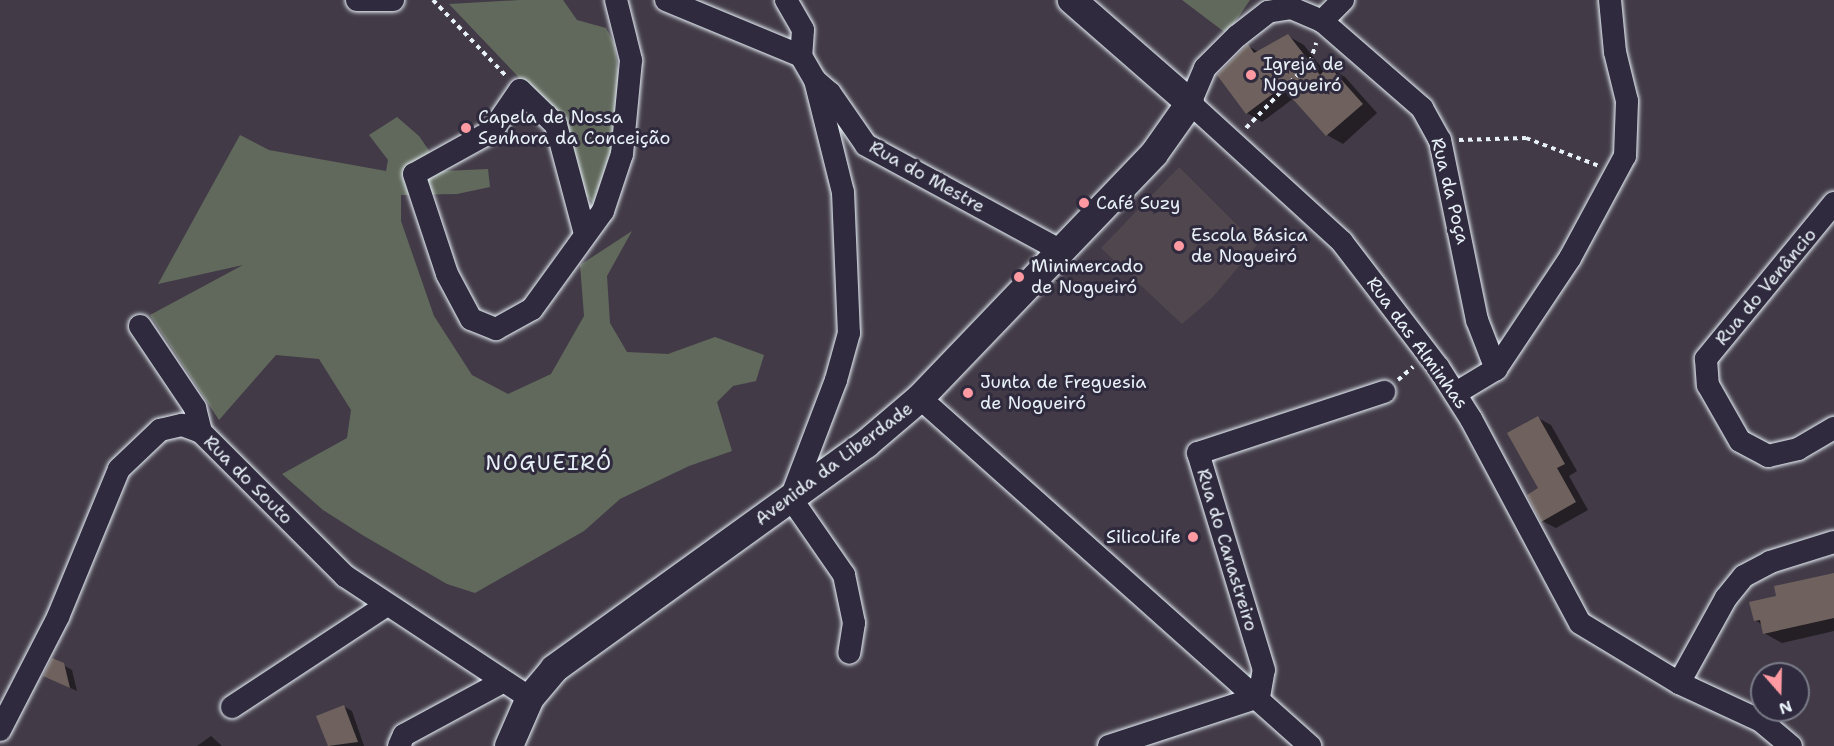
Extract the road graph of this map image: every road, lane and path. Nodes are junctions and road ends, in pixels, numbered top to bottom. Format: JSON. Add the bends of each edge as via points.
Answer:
{"nodes":[{"id":1,"x":357,"y":0,"type":"edge"},
{"id":2,"x":393,"y":0,"type":"edge"},
{"id":3,"x":433,"y":0,"type":"edge"},
{"id":4,"x":616,"y":0,"type":"edge"},
{"id":5,"x":666,"y":0,"type":"edge"},
{"id":6,"x":786,"y":0,"type":"edge"},
{"id":7,"x":1072,"y":0,"type":"edge"},
{"id":8,"x":1343,"y":0,"type":"edge"},
{"id":9,"x":1610,"y":0,"type":"edge"},
{"id":10,"x":1323,"y":21,"type":"junction"},
{"id":11,"x":801,"y":56,"type":"junction"},
{"id":12,"x":815,"y":80,"type":"junction"},
{"id":13,"x":520,"y":90,"type":"junction"},
{"id":14,"x":1190,"y":103,"type":"junction"},
{"id":15,"x":1440,"y":140,"type":"junction"},
{"id":16,"x":1233,"y":142,"type":"junction"},
{"id":17,"x":1617,"y":173,"type":"junction"},
{"id":18,"x":1834,"y":203,"type":"edge"},
{"id":19,"x":585,"y":234,"type":"junction"},
{"id":20,"x":1061,"y":251,"type":"junction"},
{"id":21,"x":140,"y":326,"type":"dead end"},
{"id":22,"x":1428,"y":355,"type":"junction"},
{"id":23,"x":1496,"y":369,"type":"junction"},
{"id":24,"x":1384,"y":392,"type":"joint"},
{"id":25,"x":1456,"y":393,"type":"junction"},
{"id":26,"x":920,"y":398,"type":"junction"},
{"id":27,"x":1834,"y":428,"type":"edge"},
{"id":28,"x":201,"y":432,"type":"junction"},
{"id":29,"x":791,"y":496,"type":"junction"},
{"id":30,"x":1834,"y":542,"type":"edge"},
{"id":31,"x":385,"y":606,"type":"junction"},
{"id":32,"x":849,"y":653,"type":"dead end"},
{"id":33,"x":502,"y":682,"type":"junction"},
{"id":34,"x":1680,"y":683,"type":"junction"},
{"id":35,"x":23,"y":685,"type":"junction"},
{"id":36,"x":1259,"y":697,"type":"junction"},
{"id":37,"x":531,"y":698,"type":"junction"},
{"id":38,"x":0,"y":707,"type":"edge"},
{"id":39,"x":232,"y":707,"type":"dead end"},
{"id":40,"x":0,"y":730,"type":"edge"},
{"id":41,"x":399,"y":746,"type":"edge"},
{"id":42,"x":509,"y":746,"type":"edge"},
{"id":43,"x":1109,"y":746,"type":"edge"},
{"id":44,"x":1310,"y":746,"type":"edge"},
{"id":45,"x":1791,"y":746,"type":"edge"}],
"edges":[{"from":1,"to":2,"type":"street"},
{"from":3,"to":13,"type":"path"},
{"from":4,"to":19,"type":"street","via":[[631,60],[622,154],[603,211]]},
{"from":5,"to":11,"type":"street"},
{"from":6,"to":11,"type":"street","via":[[803,30]]},
{"from":7,"to":14,"type":"street"},
{"from":8,"to":10,"type":"street"},
{"from":9,"to":17,"type":"street","via":[[1615,52],[1627,101],[1625,156]]},
{"from":10,"to":14,"type":"street","name":"Rua da Poça","via":[[1292,8],[1268,12],[1237,36],[1205,69]]},
{"from":10,"to":15,"type":"street","name":"Rua da Poça","via":[[1422,108]]},
{"from":10,"to":16,"type":"path","via":[[1310,62]]},
{"from":11,"to":12,"type":"street"},
{"from":12,"to":20,"type":"street","name":"Rua do Mestre","via":[[830,93],[866,146]]},
{"from":12,"to":29,"type":"street","via":[[843,192],[849,333]]},
{"from":13,"to":19,"type":"street","via":[[556,125]]},
{"from":13,"to":19,"type":"street","via":[[492,131],[414,174],[447,274],[471,319],[496,329],[532,309]]},
{"from":14,"to":16,"type":"street","name":"Rua das Alminhas"},
{"from":14,"to":20,"type":"street","name":"Avenida da Liberdade","via":[[1154,154]]},
{"from":15,"to":17,"type":"path","via":[[1526,138]]},
{"from":15,"to":23,"type":"street","name":"Rua da Poça","via":[[1477,320]]},
{"from":16,"to":22,"type":"street","name":"Rua das Alminhas","via":[[1342,242]]},
{"from":17,"to":23,"type":"street","via":[[1570,258]]},
{"from":18,"to":27,"type":"street","name":"Rua do Venâncio","via":[[1706,359],[1708,385],[1740,441],[1768,456],[1798,449]]},
{"from":20,"to":26,"type":"street","name":"Avenida da Liberdade"},
{"from":21,"to":28,"type":"street","via":[[195,408]]},
{"from":22,"to":24,"type":"path"},
{"from":22,"to":25,"type":"street","name":"Rua das Alminhas"},
{"from":23,"to":25,"type":"street"},
{"from":24,"to":36,"type":"street","name":"Rua do Canastreiro","via":[[1198,453],[1264,670]]},
{"from":25,"to":34,"type":"street","name":"Rua das Alminhas","via":[[1580,623]]},
{"from":26,"to":29,"type":"street","name":"Avenida da Liberdade","via":[[866,444]]},
{"from":26,"to":36,"type":"street"},
{"from":28,"to":31,"type":"street","name":"Rua do Souto","via":[[345,576]]},
{"from":28,"to":35,"type":"street","name":"Rua do Souto","via":[[182,424],[160,430],[119,469],[58,617]]},
{"from":29,"to":32,"type":"street","via":[[844,575],[854,623]]},
{"from":29,"to":37,"type":"street","name":"Avenida da Liberdade","via":[[554,669]]},
{"from":30,"to":34,"type":"street","via":[[1770,562],[1744,576],[1726,598]]},
{"from":31,"to":33,"type":"street","name":"Rua do Souto"},
{"from":31,"to":39,"type":"street"},
{"from":33,"to":37,"type":"street","name":"Rua do Souto"},
{"from":33,"to":41,"type":"street","via":[[405,735]]},
{"from":34,"to":45,"type":"street","name":"Rua das Alminhas","via":[[1761,721]]},
{"from":35,"to":38,"type":"street","name":"Rua do Souto"},
{"from":35,"to":40,"type":"street","name":"Rua do Souto"},
{"from":36,"to":43,"type":"street"},
{"from":36,"to":44,"type":"street"},
{"from":37,"to":42,"type":"street","name":"Avenida da Liberdade"}]}
